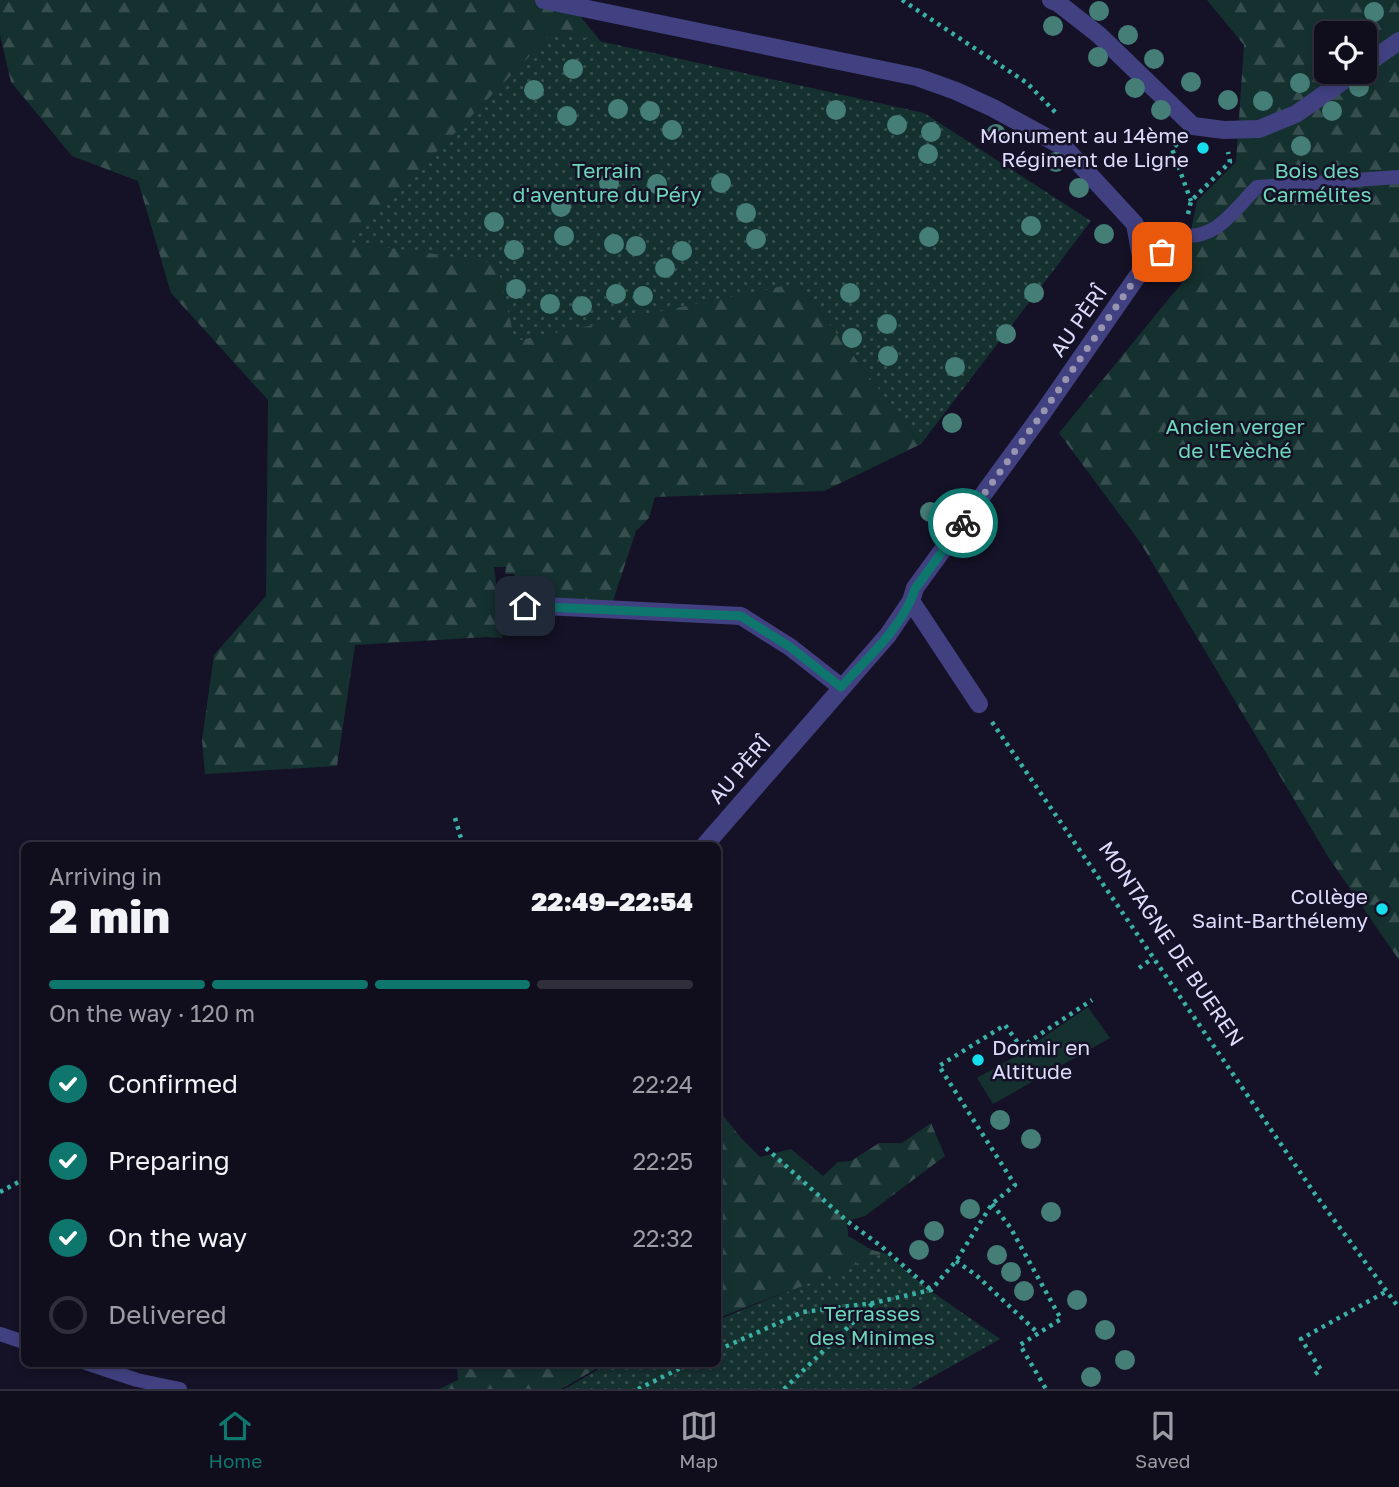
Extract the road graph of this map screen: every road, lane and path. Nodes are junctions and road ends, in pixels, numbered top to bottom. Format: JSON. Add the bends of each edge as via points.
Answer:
{"nodes":[{"id":1,"x":544,"y":0,"type":"edge"},
{"id":2,"x":902,"y":0,"type":"edge"},
{"id":3,"x":1051,"y":0,"type":"edge"},
{"id":4,"x":1399,"y":41,"type":"edge"},
{"id":5,"x":1377,"y":57,"type":"edge"},
{"id":6,"x":1339,"y":84,"type":"edge"},
{"id":7,"x":1193,"y":126,"type":"junction"},
{"id":8,"x":1224,"y":130,"type":"junction"},
{"id":9,"x":1064,"y":147,"type":"junction"},
{"id":10,"x":1399,"y":177,"type":"edge"},
{"id":11,"x":1143,"y":268,"type":"junction"},
{"id":12,"x":911,"y":601,"type":"junction"},
{"id":13,"x":525,"y":606,"type":"dead end"},
{"id":14,"x":841,"y":687,"type":"junction"},
{"id":15,"x":979,"y":704,"type":"joint"},
{"id":16,"x":455,"y":818,"type":"dead end"},
{"id":17,"x":462,"y":842,"type":"edge"},
{"id":18,"x":708,"y":842,"type":"edge"},
{"id":19,"x":1153,"y":958,"type":"junction"},
{"id":20,"x":1139,"y":968,"type":"dead end"},
{"id":21,"x":1092,"y":1000,"type":"dead end"},
{"id":22,"x":766,"y":1147,"type":"dead end"},
{"id":23,"x":21,"y":1181,"type":"edge"},
{"id":24,"x":0,"y":1192,"type":"edge"},
{"id":25,"x":992,"y":1204,"type":"junction"},
{"id":26,"x":956,"y":1261,"type":"junction"},
{"id":27,"x":930,"y":1290,"type":"junction"},
{"id":28,"x":1387,"y":1291,"type":"junction"},
{"id":29,"x":873,"y":1303,"type":"junction"},
{"id":30,"x":1399,"y":1308,"type":"edge"},
{"id":31,"x":1038,"y":1333,"type":"junction"},
{"id":32,"x":0,"y":1334,"type":"edge"},
{"id":33,"x":21,"y":1341,"type":"edge"},
{"id":34,"x":721,"y":1349,"type":"edge"},
{"id":35,"x":98,"y":1367,"type":"edge"},
{"id":36,"x":683,"y":1367,"type":"edge"},
{"id":37,"x":1315,"y":1374,"type":"dead end"},
{"id":38,"x":180,"y":1389,"type":"edge"},
{"id":39,"x":638,"y":1389,"type":"edge"},
{"id":40,"x":784,"y":1389,"type":"edge"},
{"id":41,"x":1046,"y":1389,"type":"edge"}],
"edges":[{"from":1,"to":9,"type":"street","via":[[917,77],[993,108]]},
{"from":2,"to":9,"type":"path","via":[[1027,83],[1063,120]]},
{"from":3,"to":7,"type":"street","via":[[1099,34]]},
{"from":4,"to":5,"type":"street"},
{"from":6,"to":8,"type":"street","via":[[1296,114],[1259,129]]},
{"from":7,"to":8,"type":"street"},
{"from":7,"to":8,"type":"path","via":[[1172,149],[1191,201],[1230,162]]},
{"from":9,"to":11,"type":"street","via":[[1135,224]]},
{"from":10,"to":11,"type":"lane","via":[[1257,187],[1213,231],[1181,236]]},
{"from":11,"to":12,"type":"street","name":"AU PÈRÎ","via":[[915,589]]},
{"from":12,"to":14,"type":"street","name":"AU PÈRÎ","via":[[888,635]]},
{"from":12,"to":15,"type":"street"},
{"from":13,"to":14,"type":"street","via":[[741,616]]},
{"from":14,"to":18,"type":"street","name":"AU PÈRÎ"},
{"from":15,"to":19,"type":"path","name":"MONTAGNE DE BUEREN"},
{"from":16,"to":17,"type":"path"},
{"from":19,"to":20,"type":"path"},
{"from":19,"to":28,"type":"path","name":"MONTAGNE DE BUEREN"},
{"from":21,"to":25,"type":"path","via":[[1021,1047],[1005,1025],[939,1066],[1014,1184]]},
{"from":22,"to":27,"type":"path"},
{"from":23,"to":24,"type":"path"},
{"from":25,"to":26,"type":"path"},
{"from":25,"to":31,"type":"path","via":[[1010,1227],[1061,1319]]},
{"from":26,"to":27,"type":"path"},
{"from":26,"to":31,"type":"path"},
{"from":27,"to":29,"type":"path"},
{"from":28,"to":30,"type":"path","name":"MONTAGNE DE BUEREN"},
{"from":28,"to":37,"type":"path","via":[[1301,1339],[1321,1370]]},
{"from":29,"to":34,"type":"path","via":[[803,1312]]},
{"from":29,"to":40,"type":"path"},
{"from":31,"to":41,"type":"path","via":[[1020,1345]]},
{"from":32,"to":33,"type":"lane"},
{"from":35,"to":38,"type":"lane"},
{"from":36,"to":39,"type":"path"}]}
